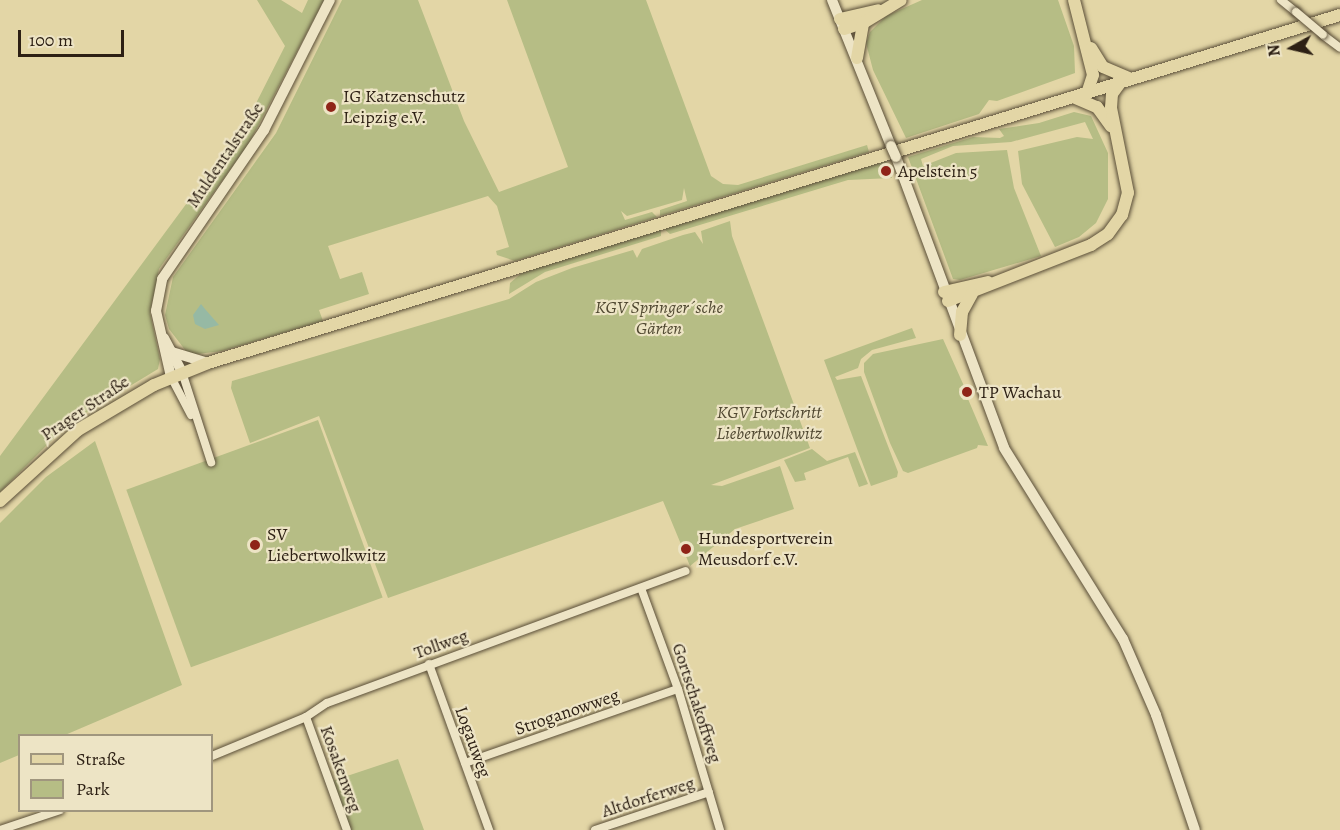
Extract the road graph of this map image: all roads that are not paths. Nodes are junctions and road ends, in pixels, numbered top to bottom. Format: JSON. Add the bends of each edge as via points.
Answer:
{"nodes":[{"id":1,"x":330,"y":0,"type":"edge"},
{"id":2,"x":831,"y":0,"type":"edge"},
{"id":3,"x":902,"y":0,"type":"edge"},
{"id":4,"x":1074,"y":0,"type":"edge"},
{"id":5,"x":1281,"y":0,"type":"edge"},
{"id":6,"x":882,"y":9,"type":"junction"},
{"id":7,"x":1340,"y":15,"type":"edge"},
{"id":8,"x":863,"y":23,"type":"junction"},
{"id":9,"x":842,"y":24,"type":"junction"},
{"id":10,"x":1087,"y":39,"type":"junction"},
{"id":11,"x":1340,"y":48,"type":"edge"},
{"id":12,"x":856,"y":58,"type":"junction"},
{"id":13,"x":1125,"y":81,"type":"junction"},
{"id":14,"x":1087,"y":93,"type":"junction"},
{"id":15,"x":1073,"y":97,"type":"junction"},
{"id":16,"x":1115,"y":134,"type":"junction"},
{"id":17,"x":995,"y":281,"type":"junction"},
{"id":18,"x":972,"y":294,"type":"junction"},
{"id":19,"x":946,"y":296,"type":"junction"},
{"id":20,"x":159,"y":329,"type":"junction"},
{"id":21,"x":960,"y":335,"type":"junction"},
{"id":22,"x":172,"y":352,"type":"junction"},
{"id":23,"x":208,"y":363,"type":"junction"},
{"id":24,"x":176,"y":375,"type":"junction"},
{"id":25,"x":211,"y":462,"type":"dead end"},
{"id":26,"x":0,"y":501,"type":"edge"},
{"id":27,"x":685,"y":571,"type":"dead end"},
{"id":28,"x":641,"y":588,"type":"junction"},
{"id":29,"x":429,"y":664,"type":"junction"},
{"id":30,"x":678,"y":689,"type":"junction"},
{"id":31,"x":306,"y":717,"type":"junction"},
{"id":32,"x":213,"y":756,"type":"edge"},
{"id":33,"x":465,"y":763,"type":"junction"},
{"id":34,"x":710,"y":792,"type":"junction"},
{"id":35,"x":54,"y":812,"type":"edge"},
{"id":36,"x":0,"y":830,"type":"edge"},
{"id":37,"x":347,"y":830,"type":"edge"},
{"id":38,"x":489,"y":830,"type":"edge"},
{"id":39,"x":595,"y":830,"type":"edge"},
{"id":40,"x":720,"y":830,"type":"edge"},
{"id":41,"x":1195,"y":830,"type":"edge"}],
"edges":[{"from":1,"to":20,"type":"main road","name":"Muldentalstraße","via":[[264,130],[169,266],[157,300]]},
{"from":2,"to":9,"type":"main road"},
{"from":3,"to":6,"type":"main road"},
{"from":4,"to":10,"type":"main road"},
{"from":5,"to":11,"type":"street","bridge":true},
{"from":6,"to":8,"type":"main road"},
{"from":6,"to":9,"type":"main road"},
{"from":7,"to":13,"type":"main road","name":"Prager Straße"},
{"from":8,"to":9,"type":"main road"},
{"from":8,"to":12,"type":"main road"},
{"from":9,"to":12,"type":"main road"},
{"from":10,"to":13,"type":"main road","via":[[1103,67]]},
{"from":10,"to":14,"type":"main road","via":[[1092,75]]},
{"from":12,"to":19,"type":"main road","bridge":true},
{"from":13,"to":14,"type":"main road","name":"Prager Straße"},
{"from":13,"to":16,"type":"main road","via":[[1111,100]]},
{"from":14,"to":15,"type":"main road","name":"Prager Straße"},
{"from":15,"to":16,"type":"main road","via":[[1097,107]]},
{"from":15,"to":23,"type":"main road","name":"Prager Straße"},
{"from":16,"to":17,"type":"main road","via":[[1128,193],[1122,215],[1108,234],[1091,245]]},
{"from":17,"to":18,"type":"main road"},
{"from":17,"to":19,"type":"main road"},
{"from":18,"to":19,"type":"main road"},
{"from":18,"to":21,"type":"main road","via":[[962,312]]},
{"from":19,"to":21,"type":"main road"},
{"from":20,"to":22,"type":"main road","name":"Muldentalstraße"},
{"from":20,"to":24,"type":"main road","name":"Muldentalstraße"},
{"from":21,"to":41,"type":"main road","via":[[1018,476],[1092,585],[1123,639],[1156,715]]},
{"from":22,"to":23,"type":"main road"},
{"from":22,"to":24,"type":"main road","name":"Muldentalstraße"},
{"from":23,"to":24,"type":"main road","name":"Prager Straße"},
{"from":24,"to":25,"type":"street","name":"Muldentalstraße"},
{"from":24,"to":26,"type":"main road","name":"Prager Straße","via":[[78,430]]},
{"from":27,"to":28,"type":"street","name":"Tollweg"},
{"from":28,"to":29,"type":"street","name":"Tollweg"},
{"from":28,"to":30,"type":"street","name":"Gortschakoffweg"},
{"from":29,"to":31,"type":"street","name":"Tollweg","via":[[327,703]]},
{"from":29,"to":33,"type":"street","name":"Logauweg"},
{"from":30,"to":33,"type":"street","name":"Stroganowweg"},
{"from":30,"to":34,"type":"street","name":"Gortschakoffweg"},
{"from":31,"to":32,"type":"street","name":"Tollweg"},
{"from":31,"to":37,"type":"street","name":"Kosakenweg"},
{"from":33,"to":38,"type":"street","name":"Logauweg"},
{"from":34,"to":39,"type":"street","name":"Altdorferweg"},
{"from":34,"to":40,"type":"street","name":"Gortschakoffweg"},
{"from":35,"to":36,"type":"street"}]}
